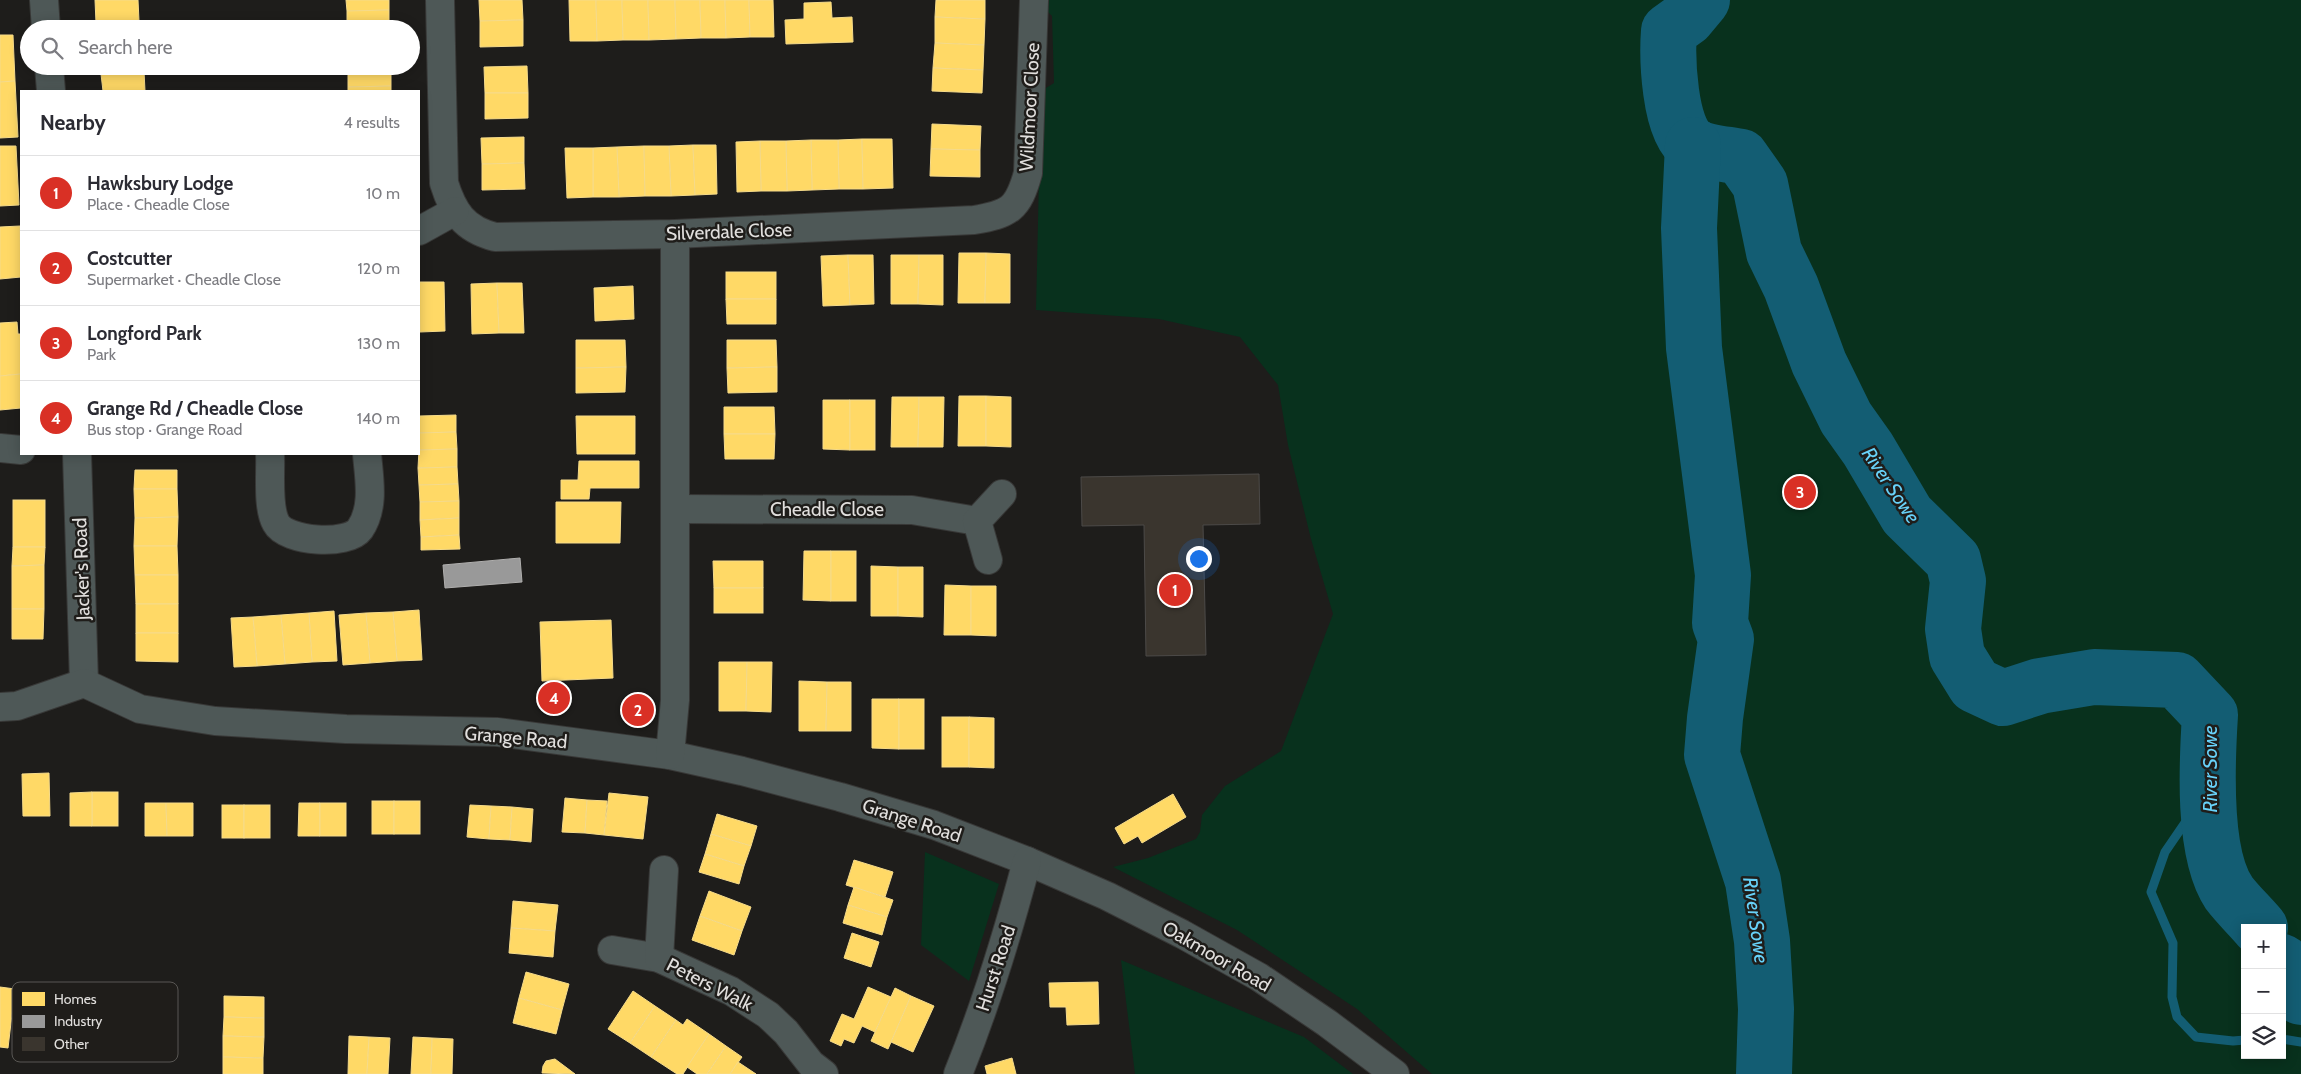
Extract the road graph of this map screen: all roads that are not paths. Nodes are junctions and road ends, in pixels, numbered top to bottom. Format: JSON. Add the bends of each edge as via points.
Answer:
{"nodes":[{"id":1,"x":44,"y":0,"type":"edge"},
{"id":2,"x":440,"y":0,"type":"edge"},
{"id":3,"x":1034,"y":0,"type":"edge"},
{"id":4,"x":45,"y":20,"type":"edge"},
{"id":5,"x":50,"y":75,"type":"edge"},
{"id":6,"x":51,"y":90,"type":"edge"},
{"id":7,"x":1011,"y":210,"type":"joint"},
{"id":8,"x":456,"y":211,"type":"junction"},
{"id":9,"x":420,"y":231,"type":"edge"},
{"id":10,"x":675,"y":234,"type":"junction"},
{"id":11,"x":0,"y":448,"type":"edge"},
{"id":12,"x":20,"y":450,"type":"edge"},
{"id":13,"x":77,"y":455,"type":"edge"},
{"id":14,"x":270,"y":455,"type":"edge"},
{"id":15,"x":367,"y":455,"type":"edge"},
{"id":16,"x":1002,"y":494,"type":"dead end"},
{"id":17,"x":675,"y":508,"type":"junction"},
{"id":18,"x":977,"y":521,"type":"junction"},
{"id":19,"x":988,"y":560,"type":"dead end"},
{"id":20,"x":84,"y":684,"type":"junction"},
{"id":21,"x":0,"y":707,"type":"edge"},
{"id":22,"x":670,"y":755,"type":"junction"},
{"id":23,"x":1027,"y":861,"type":"junction"},
{"id":24,"x":664,"y":870,"type":"dead end"},
{"id":25,"x":612,"y":950,"type":"dead end"},
{"id":26,"x":659,"y":958,"type":"junction"},
{"id":27,"x":824,"y":1074,"type":"edge"},
{"id":28,"x":958,"y":1074,"type":"edge"},
{"id":29,"x":1395,"y":1074,"type":"edge"}],
"edges":[{"from":1,"to":4,"type":"street"},
{"from":2,"to":8,"type":"street","name":"Silverdale Close","via":[[444,183],[450,205]]},
{"from":3,"to":7,"type":"street","name":"Wildmoor Close","via":[[1028,173],[1022,194]]},
{"from":5,"to":6,"type":"street"},
{"from":7,"to":10,"type":"street","name":"Silverdale Close","via":[[974,220]]},
{"from":8,"to":9,"type":"street"},
{"from":8,"to":10,"type":"street","name":"Silverdale Close","via":[[479,233],[495,237]]},
{"from":10,"to":17,"type":"street"},
{"from":11,"to":12,"type":"street"},
{"from":13,"to":20,"type":"street","name":"Jacker's Road"},
{"from":14,"to":15,"type":"street","via":[[272,510],[276,524],[291,536],[319,540],[348,536],[360,530],[370,506]]},
{"from":16,"to":18,"type":"street"},
{"from":17,"to":18,"type":"street","name":"Cheadle Close","via":[[912,510]]},
{"from":17,"to":22,"type":"street","via":[[675,700]]},
{"from":18,"to":19,"type":"street"},
{"from":20,"to":21,"type":"street","via":[[17,706]]},
{"from":20,"to":22,"type":"street","name":"Grange Road","via":[[140,709],[215,722],[496,732]]},
{"from":22,"to":23,"type":"street","name":"Grange Road","via":[[742,770],[840,797],[934,825]]},
{"from":23,"to":28,"type":"street","name":"Hurst Road","via":[[1012,918]]},
{"from":23,"to":29,"type":"street","name":"Oakmoor Road","via":[[1107,896],[1258,977]]},
{"from":24,"to":26,"type":"street","name":"Peters Walk"},
{"from":25,"to":26,"type":"street","name":"Peters Walk"},
{"from":26,"to":27,"type":"street","name":"Peters Walk","via":[[731,991],[768,1015],[786,1032],[810,1064]]}]}
